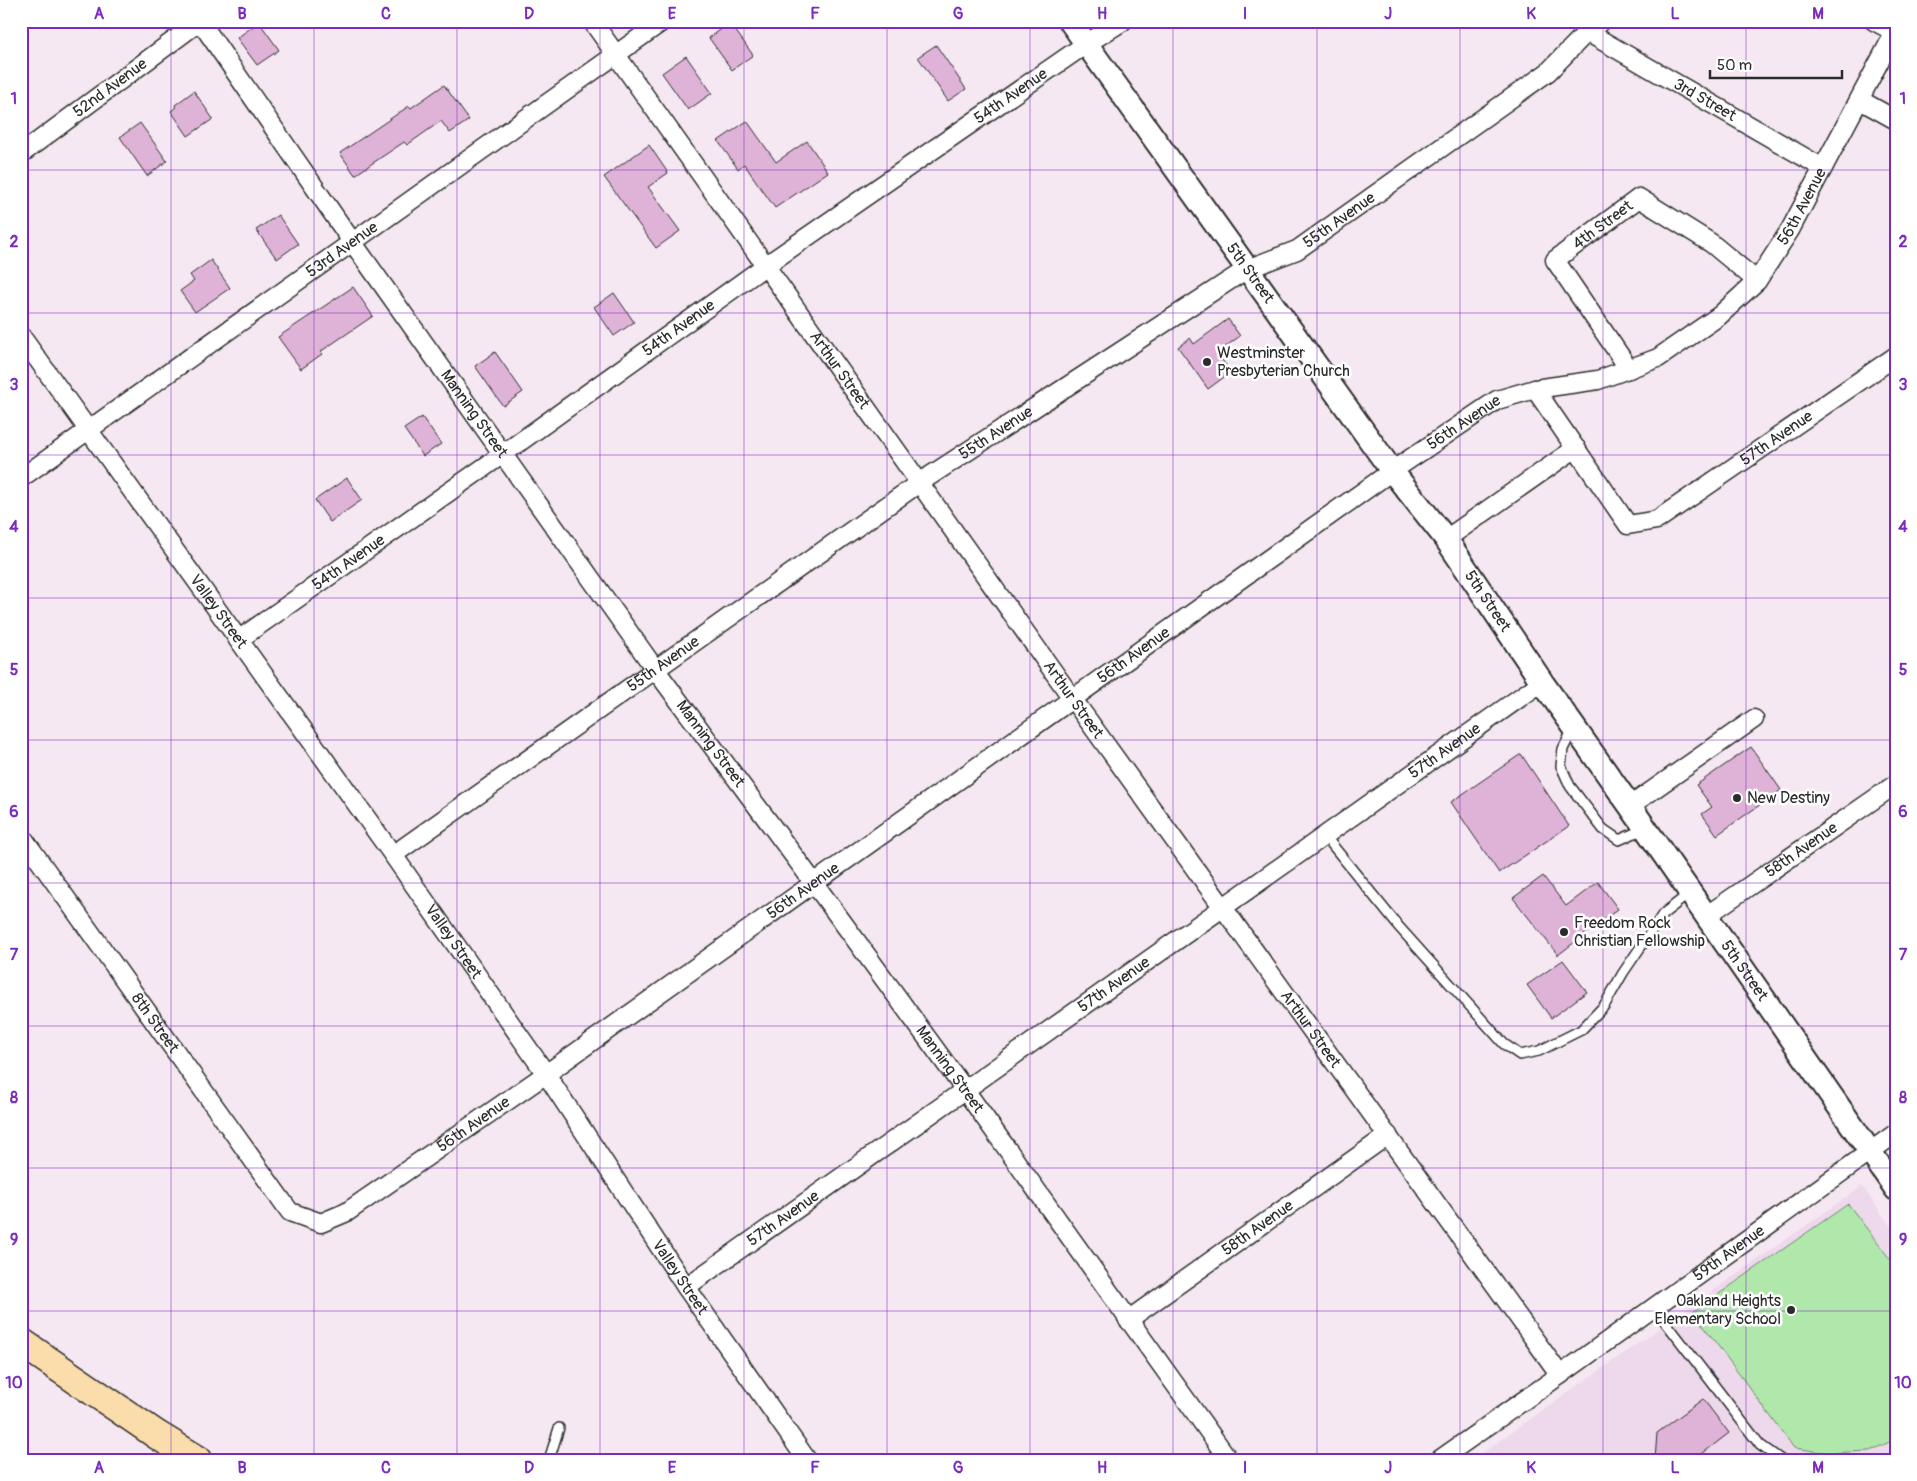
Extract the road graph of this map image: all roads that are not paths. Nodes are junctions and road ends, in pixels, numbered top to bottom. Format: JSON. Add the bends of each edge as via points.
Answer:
{"nodes":[{"id":1,"x":200,"y":21,"type":"edge"},
{"id":2,"x":592,"y":21,"type":"edge"},
{"id":3,"x":663,"y":21,"type":"edge"},
{"id":4,"x":1070,"y":21,"type":"edge"},
{"id":5,"x":1122,"y":21,"type":"edge"},
{"id":6,"x":1602,"y":21,"type":"edge"},
{"id":7,"x":1874,"y":21,"type":"edge"},
{"id":8,"x":1895,"y":31,"type":"edge"},
{"id":9,"x":1587,"y":32,"type":"junction"},
{"id":10,"x":1086,"y":44,"type":"junction"},
{"id":11,"x":616,"y":54,"type":"junction"},
{"id":12,"x":1860,"y":100,"type":"junction"},
{"id":13,"x":1896,"y":120,"type":"edge"},
{"id":14,"x":21,"y":154,"type":"edge"},
{"id":15,"x":1823,"y":168,"type":"junction"},
{"id":16,"x":353,"y":243,"type":"junction"},
{"id":17,"x":765,"y":266,"type":"junction"},
{"id":18,"x":1247,"y":269,"type":"junction"},
{"id":19,"x":1757,"y":281,"type":"junction"},
{"id":20,"x":21,"y":336,"type":"edge"},
{"id":21,"x":1896,"y":356,"type":"edge"},
{"id":22,"x":1629,"y":369,"type":"junction"},
{"id":23,"x":1535,"y":389,"type":"junction"},
{"id":24,"x":88,"y":431,"type":"junction"},
{"id":25,"x":1576,"y":448,"type":"junction"},
{"id":26,"x":502,"y":454,"type":"junction"},
{"id":27,"x":1392,"y":471,"type":"junction"},
{"id":28,"x":21,"y":478,"type":"edge"},
{"id":29,"x":919,"y":483,"type":"junction"},
{"id":30,"x":1446,"y":539,"type":"junction"},
{"id":31,"x":238,"y":640,"type":"junction"},
{"id":32,"x":655,"y":669,"type":"junction"},
{"id":33,"x":1542,"y":682,"type":"junction"},
{"id":34,"x":1072,"y":698,"type":"junction"},
{"id":35,"x":1754,"y":719,"type":"dead end"},
{"id":36,"x":1574,"y":726,"type":"junction"},
{"id":37,"x":1896,"y":784,"type":"edge"},
{"id":38,"x":1630,"y":806,"type":"junction"},
{"id":39,"x":1646,"y":828,"type":"junction"},
{"id":40,"x":21,"y":835,"type":"edge"},
{"id":41,"x":1325,"y":836,"type":"junction"},
{"id":42,"x":393,"y":855,"type":"junction"},
{"id":43,"x":814,"y":883,"type":"junction"},
{"id":44,"x":1690,"y":893,"type":"junction"},
{"id":45,"x":1222,"y":908,"type":"junction"},
{"id":46,"x":1706,"y":916,"type":"junction"},
{"id":47,"x":546,"y":1074,"type":"junction"},
{"id":48,"x":965,"y":1090,"type":"junction"},
{"id":49,"x":1896,"y":1133,"type":"edge"},
{"id":50,"x":1388,"y":1136,"type":"junction"},
{"id":51,"x":1869,"y":1152,"type":"junction"},
{"id":52,"x":1896,"y":1189,"type":"edge"},
{"id":53,"x":290,"y":1212,"type":"joint"},
{"id":54,"x":686,"y":1287,"type":"junction"},
{"id":55,"x":1654,"y":1307,"type":"junction"},
{"id":56,"x":1128,"y":1320,"type":"junction"},
{"id":57,"x":21,"y":1342,"type":"edge"},
{"id":58,"x":1560,"y":1375,"type":"junction"},
{"id":59,"x":559,"y":1428,"type":"dead end"},
{"id":60,"x":198,"y":1460,"type":"edge"},
{"id":61,"x":549,"y":1460,"type":"edge"},
{"id":62,"x":807,"y":1460,"type":"edge"},
{"id":63,"x":1229,"y":1460,"type":"edge"},
{"id":64,"x":1439,"y":1460,"type":"edge"},
{"id":65,"x":1781,"y":1460,"type":"edge"}],
"edges":[{"from":1,"to":14,"type":"street","name":"52nd Avenue"},
{"from":1,"to":16,"type":"street","name":"Manning Street"},
{"from":2,"to":11,"type":"street","name":"Arthur Street"},
{"from":3,"to":11,"type":"street","name":"53rd Avenue"},
{"from":4,"to":10,"type":"street","name":"5th Street"},
{"from":5,"to":10,"type":"street","name":"54th Avenue"},
{"from":6,"to":9,"type":"street","name":"55th Avenue"},
{"from":7,"to":8,"type":"street"},
{"from":8,"to":12,"type":"street","name":"56th Avenue"},
{"from":9,"to":15,"type":"street","name":"3rd Street"},
{"from":9,"to":18,"type":"street","name":"55th Avenue","via":[[1548,72],[1297,250]]},
{"from":10,"to":17,"type":"street","name":"54th Avenue"},
{"from":10,"to":18,"type":"street","name":"5th Street"},
{"from":11,"to":16,"type":"street","name":"53rd Avenue"},
{"from":11,"to":17,"type":"street","name":"Arthur Street"},
{"from":12,"to":13,"type":"street"},
{"from":12,"to":15,"type":"street","name":"56th Avenue"},
{"from":15,"to":19,"type":"street","name":"56th Avenue","via":[[1790,230]]},
{"from":16,"to":24,"type":"street","name":"53rd Avenue"},
{"from":16,"to":26,"type":"street","name":"Manning Street"},
{"from":17,"to":26,"type":"street","name":"54th Avenue"},
{"from":17,"to":29,"type":"street","name":"Arthur Street"},
{"from":18,"to":27,"type":"street","name":"5th Street"},
{"from":18,"to":29,"type":"street","name":"55th Avenue"},
{"from":19,"to":22,"type":"street","name":"56th Avenue","via":[[1719,316],[1658,358]]},
{"from":19,"to":22,"type":"street","name":"4th Street","via":[[1711,243],[1639,198],[1555,260]]},
{"from":20,"to":24,"type":"street","name":"Valley Street"},
{"from":21,"to":25,"type":"street","name":"57th Avenue","via":[[1657,520],[1628,525]]},
{"from":22,"to":23,"type":"street","name":"56th Avenue","via":[[1598,380]]},
{"from":23,"to":25,"type":"street"},
{"from":23,"to":27,"type":"street","name":"56th Avenue","via":[[1497,400]]},
{"from":24,"to":28,"type":"street","name":"53rd Avenue"},
{"from":24,"to":31,"type":"street","name":"Valley Street"},
{"from":25,"to":30,"type":"street"},
{"from":26,"to":31,"type":"street","name":"54th Avenue"},
{"from":26,"to":32,"type":"street","name":"Manning Street"},
{"from":27,"to":30,"type":"street","name":"5th Street"},
{"from":27,"to":34,"type":"street","name":"56th Avenue"},
{"from":29,"to":32,"type":"street","name":"55th Avenue"},
{"from":29,"to":34,"type":"street","name":"Arthur Street"},
{"from":30,"to":33,"type":"street","name":"5th Street"},
{"from":31,"to":42,"type":"street","name":"Valley Street"},
{"from":32,"to":42,"type":"street","name":"55th Avenue"},
{"from":32,"to":43,"type":"street","name":"Manning Street"},
{"from":33,"to":36,"type":"street","name":"5th Street"},
{"from":33,"to":41,"type":"street","name":"57th Avenue"},
{"from":34,"to":43,"type":"street","name":"56th Avenue"},
{"from":34,"to":45,"type":"street","name":"Arthur Street"},
{"from":35,"to":38,"type":"street"},
{"from":36,"to":38,"type":"street","name":"5th Street"},
{"from":36,"to":39,"type":"lane","via":[[1563,749],[1561,766],[1570,786],[1603,829],[1619,840]]},
{"from":37,"to":46,"type":"street","name":"58th Avenue"},
{"from":38,"to":39,"type":"street","name":"5th Street"},
{"from":39,"to":44,"type":"street","name":"5th Street"},
{"from":40,"to":53,"type":"street","name":"8th Street"},
{"from":41,"to":44,"type":"lane","via":[[1398,927],[1504,1044],[1520,1055],[1539,1050],[1581,1030],[1604,1006],[1663,914]]},
{"from":41,"to":45,"type":"street","name":"57th Avenue"},
{"from":42,"to":47,"type":"street","name":"Valley Street"},
{"from":43,"to":47,"type":"street","name":"56th Avenue"},
{"from":43,"to":48,"type":"street","name":"Manning Street"},
{"from":44,"to":46,"type":"street","name":"5th Street"},
{"from":45,"to":48,"type":"street","name":"57th Avenue"},
{"from":45,"to":50,"type":"street","name":"Arthur Street"},
{"from":46,"to":51,"type":"street","name":"5th Street"},
{"from":47,"to":53,"type":"street","name":"56th Avenue","via":[[347,1212],[321,1223]]},
{"from":47,"to":54,"type":"street","name":"Valley Street"},
{"from":48,"to":54,"type":"street","name":"57th Avenue"},
{"from":48,"to":56,"type":"street","name":"Manning Street"},
{"from":49,"to":51,"type":"street","name":"59th Avenue"},
{"from":50,"to":56,"type":"street","name":"58th Avenue"},
{"from":50,"to":58,"type":"street","name":"Arthur Street"},
{"from":51,"to":52,"type":"street","name":"5th Street"},
{"from":51,"to":55,"type":"street","name":"59th Avenue"},
{"from":54,"to":62,"type":"street","name":"Valley Street"},
{"from":55,"to":58,"type":"street","name":"59th Avenue"},
{"from":55,"to":65,"type":"lane","via":[[1760,1445]]},
{"from":56,"to":63,"type":"street","name":"Manning Street"},
{"from":57,"to":60,"type":"main road"},
{"from":58,"to":64,"type":"street","name":"59th Avenue"},
{"from":59,"to":61,"type":"lane"}]}
